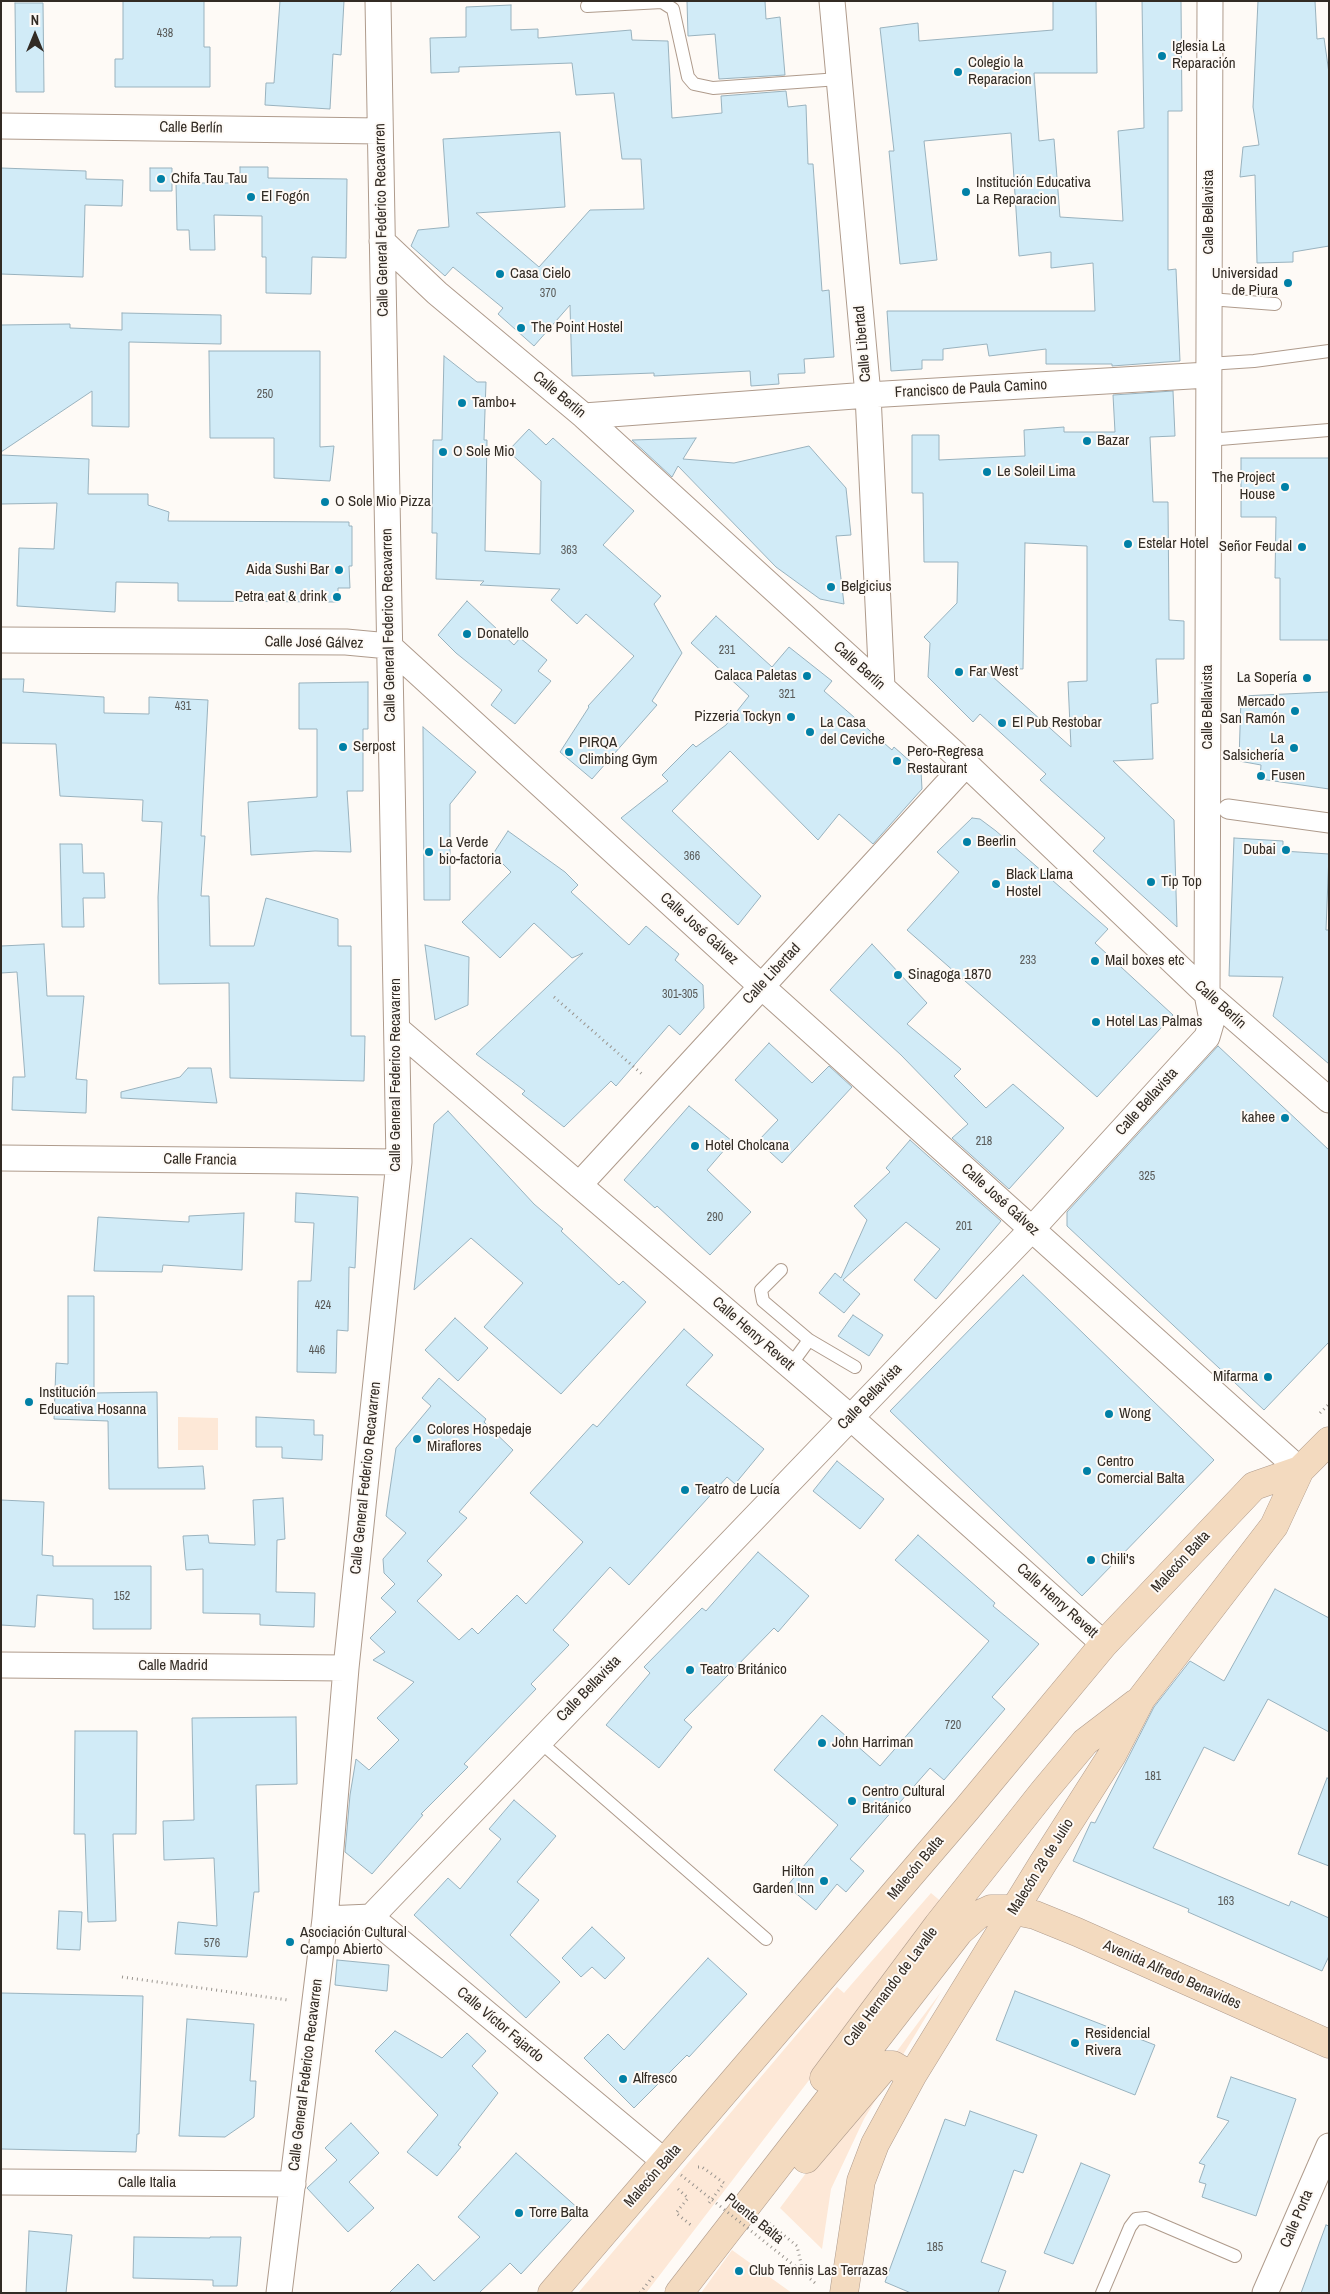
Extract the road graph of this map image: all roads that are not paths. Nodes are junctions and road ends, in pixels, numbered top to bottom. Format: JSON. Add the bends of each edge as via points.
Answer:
{"nodes":[{"id":1,"x":378,"y":1,"type":"edge"},
{"id":2,"x":832,"y":1,"type":"edge"},
{"id":3,"x":1210,"y":1,"type":"edge"},
{"id":4,"x":587,"y":6,"type":"dead end"},
{"id":5,"x":839,"y":79,"type":"junction"},
{"id":6,"x":1,"y":126,"type":"edge"},
{"id":7,"x":380,"y":131,"type":"junction"},
{"id":8,"x":382,"y":241,"type":"junction"},
{"id":9,"x":1209,"y":300,"type":"junction"},
{"id":10,"x":1275,"y":304,"type":"dead end"},
{"id":11,"x":1329,"y":350,"type":"edge"},
{"id":12,"x":1208,"y":370,"type":"junction"},
{"id":13,"x":868,"y":395,"type":"junction"},
{"id":14,"x":584,"y":416,"type":"junction"},
{"id":15,"x":1329,"y":430,"type":"edge"},
{"id":16,"x":1208,"y":440,"type":"junction"},
{"id":17,"x":1,"y":640,"type":"edge"},
{"id":18,"x":389,"y":646,"type":"junction"},
{"id":19,"x":882,"y":687,"type":"junction"},
{"id":20,"x":966,"y":764,"type":"junction"},
{"id":21,"x":1228,"y":809,"type":"dead end"},
{"id":22,"x":1329,"y":823,"type":"edge"},
{"id":23,"x":761,"y":986,"type":"junction"},
{"id":24,"x":1207,"y":994,"type":"junction"},
{"id":25,"x":397,"y":1029,"type":"junction"},
{"id":26,"x":1329,"y":1100,"type":"edge"},
{"id":27,"x":1,"y":1158,"type":"edge"},
{"id":28,"x":399,"y":1162,"type":"junction"},
{"id":29,"x":579,"y":1185,"type":"junction"},
{"id":30,"x":1032,"y":1229,"type":"junction"},
{"id":31,"x":781,"y":1270,"type":"dead end"},
{"id":32,"x":809,"y":1340,"type":"junction"},
{"id":33,"x":790,"y":1366,"type":"junction"},
{"id":34,"x":855,"y":1367,"type":"dead end"},
{"id":35,"x":850,"y":1417,"type":"junction"},
{"id":36,"x":1329,"y":1441,"type":"edge"},
{"id":37,"x":1300,"y":1470,"type":"junction"},
{"id":38,"x":1104,"y":1644,"type":"junction"},
{"id":39,"x":1,"y":1665,"type":"edge"},
{"id":40,"x":346,"y":1668,"type":"junction"},
{"id":41,"x":1141,"y":1699,"type":"junction"},
{"id":42,"x":539,"y":1741,"type":"junction"},
{"id":43,"x":1014,"y":1910,"type":"junction"},
{"id":44,"x":371,"y":1917,"type":"junction"},
{"id":45,"x":325,"y":1919,"type":"junction"},
{"id":46,"x":766,"y":1939,"type":"dead end"},
{"id":47,"x":1329,"y":2044,"type":"edge"},
{"id":48,"x":912,"y":2076,"type":"junction"},
{"id":49,"x":1329,"y":2146,"type":"edge"},
{"id":50,"x":673,"y":2174,"type":"junction"},
{"id":51,"x":1,"y":2182,"type":"edge"},
{"id":52,"x":293,"y":2184,"type":"junction"},
{"id":53,"x":762,"y":2187,"type":"junction"},
{"id":54,"x":1235,"y":2256,"type":"dead end"},
{"id":55,"x":280,"y":2293,"type":"edge"},
{"id":56,"x":552,"y":2293,"type":"edge"},
{"id":57,"x":660,"y":2293,"type":"edge"},
{"id":58,"x":680,"y":2293,"type":"edge"},
{"id":59,"x":844,"y":2293,"type":"edge"},
{"id":60,"x":1102,"y":2293,"type":"edge"},
{"id":61,"x":1265,"y":2293,"type":"edge"}],
"edges":[{"from":1,"to":7,"type":"street","name":"Calle General Federico Recavarren"},
{"from":2,"to":5,"type":"street","name":"Calle Libertad"},
{"from":3,"to":9,"type":"street","name":"Calle Bellavista"},
{"from":4,"to":5,"type":"lane","via":[[662,2],[673,9],[688,76],[694,84],[714,88]]},
{"from":5,"to":13,"type":"street","name":"Calle Libertad"},
{"from":6,"to":7,"type":"street","name":"Calle Berlín"},
{"from":7,"to":8,"type":"street","name":"Calle General Federico Recavarren"},
{"from":8,"to":14,"type":"street","name":"Calle Berlín","via":[[437,293]]},
{"from":8,"to":18,"type":"street","name":"Calle General Federico Recavarren"},
{"from":9,"to":10,"type":"lane"},
{"from":9,"to":12,"type":"street","name":"Calle Bellavista"},
{"from":11,"to":12,"type":"lane"},
{"from":12,"to":13,"type":"street","name":"Francisco de Paula Camino"},
{"from":12,"to":16,"type":"street","name":"Calle Bellavista"},
{"from":13,"to":14,"type":"street","name":"Francisco de Paula Camino"},
{"from":13,"to":19,"type":"street","name":"Calle Libertad"},
{"from":14,"to":19,"type":"street","name":"Calle Berlín"},
{"from":15,"to":16,"type":"lane"},
{"from":16,"to":24,"type":"street","name":"Calle Bellavista"},
{"from":17,"to":18,"type":"street","name":"Calle José Gálvez","via":[[346,642]]},
{"from":18,"to":23,"type":"street","name":"Calle José Gálvez"},
{"from":18,"to":25,"type":"street","name":"Calle General Federico Recavarren"},
{"from":19,"to":20,"type":"street","name":"Calle Berlín"},
{"from":20,"to":23,"type":"street","name":"Calle Libertad"},
{"from":20,"to":24,"type":"street","name":"Calle Berlín"},
{"from":21,"to":22,"type":"street"},
{"from":23,"to":29,"type":"street","name":"Calle Libertad"},
{"from":23,"to":30,"type":"street","name":"Calle José Gálvez"},
{"from":24,"to":26,"type":"street","name":"Calle Berlín"},
{"from":24,"to":30,"type":"street","name":"Calle Bellavista","via":[[1212,1020],[1207,1037]]},
{"from":25,"to":28,"type":"street","name":"Calle General Federico Recavarren"},
{"from":25,"to":29,"type":"street","name":"Calle Henry Revett"},
{"from":27,"to":28,"type":"street","name":"Calle Francia"},
{"from":28,"to":40,"type":"street","name":"Calle General Federico Recavarren"},
{"from":29,"to":33,"type":"street","name":"Calle Henry Revett"},
{"from":30,"to":35,"type":"street","name":"Calle Bellavista"},
{"from":30,"to":37,"type":"street","name":"Calle José Gálvez"},
{"from":31,"to":32,"type":"lane","via":[[760,1290],[763,1301]]},
{"from":32,"to":33,"type":"lane"},
{"from":32,"to":34,"type":"lane"},
{"from":33,"to":35,"type":"street","name":"Calle Henry Revett"},
{"from":35,"to":38,"type":"street","name":"Calle Henry Revett"},
{"from":35,"to":42,"type":"street","name":"Calle Bellavista"},
{"from":36,"to":37,"type":"main road"},
{"from":37,"to":38,"type":"main road","name":"Malecón Balta","via":[[1254,1486]]},
{"from":37,"to":41,"type":"main road","name":"Malecón 28 de Julio","via":[[1274,1526]]},
{"from":38,"to":50,"type":"main road","name":"Malecón Balta"},
{"from":39,"to":40,"type":"street","name":"Calle Madrid"},
{"from":40,"to":45,"type":"street","name":"Calle General Federico Recavarren"},
{"from":41,"to":43,"type":"main road","name":"Malecón 28 de Julio","via":[[1112,1755]]},
{"from":41,"to":57,"type":"main road","name":"Calle Hernando de Lavalle","via":[[1085,1742],[990,1858]]},
{"from":42,"to":44,"type":"street","name":"Calle Bellavista"},
{"from":42,"to":46,"type":"lane"},
{"from":43,"to":47,"type":"main road","name":"Avenida Alfredo Benavides","via":[[1077,1932]]},
{"from":43,"to":48,"type":"main road","name":"Malecón 28 de Julio"},
{"from":43,"to":53,"type":"main road","name":"Calle Hernando de Lavalle","via":[[991,1909],[978,1915],[959,1932]]},
{"from":44,"to":45,"type":"street"},
{"from":44,"to":50,"type":"street","name":"Calle Víctor Fajardo"},
{"from":45,"to":52,"type":"street","name":"Calle General Federico Recavarren"},
{"from":48,"to":53,"type":"main road","via":[[893,2065],[886,2065],[788,2179]]},
{"from":48,"to":59,"type":"main road","name":"Malecón 28 de Julio","via":[[875,2144],[863,2175]]},
{"from":49,"to":61,"type":"street","name":"Calle Porta"},
{"from":50,"to":56,"type":"main road","name":"Malecón Balta"},
{"from":51,"to":52,"type":"street","name":"Calle Italia"},
{"from":52,"to":55,"type":"street","name":"Calle General Federico Recavarren"},
{"from":53,"to":58,"type":"main road","name":"Calle Hernando de Lavalle"},
{"from":54,"to":60,"type":"lane","via":[[1146,2218],[1136,2219]]}]}
